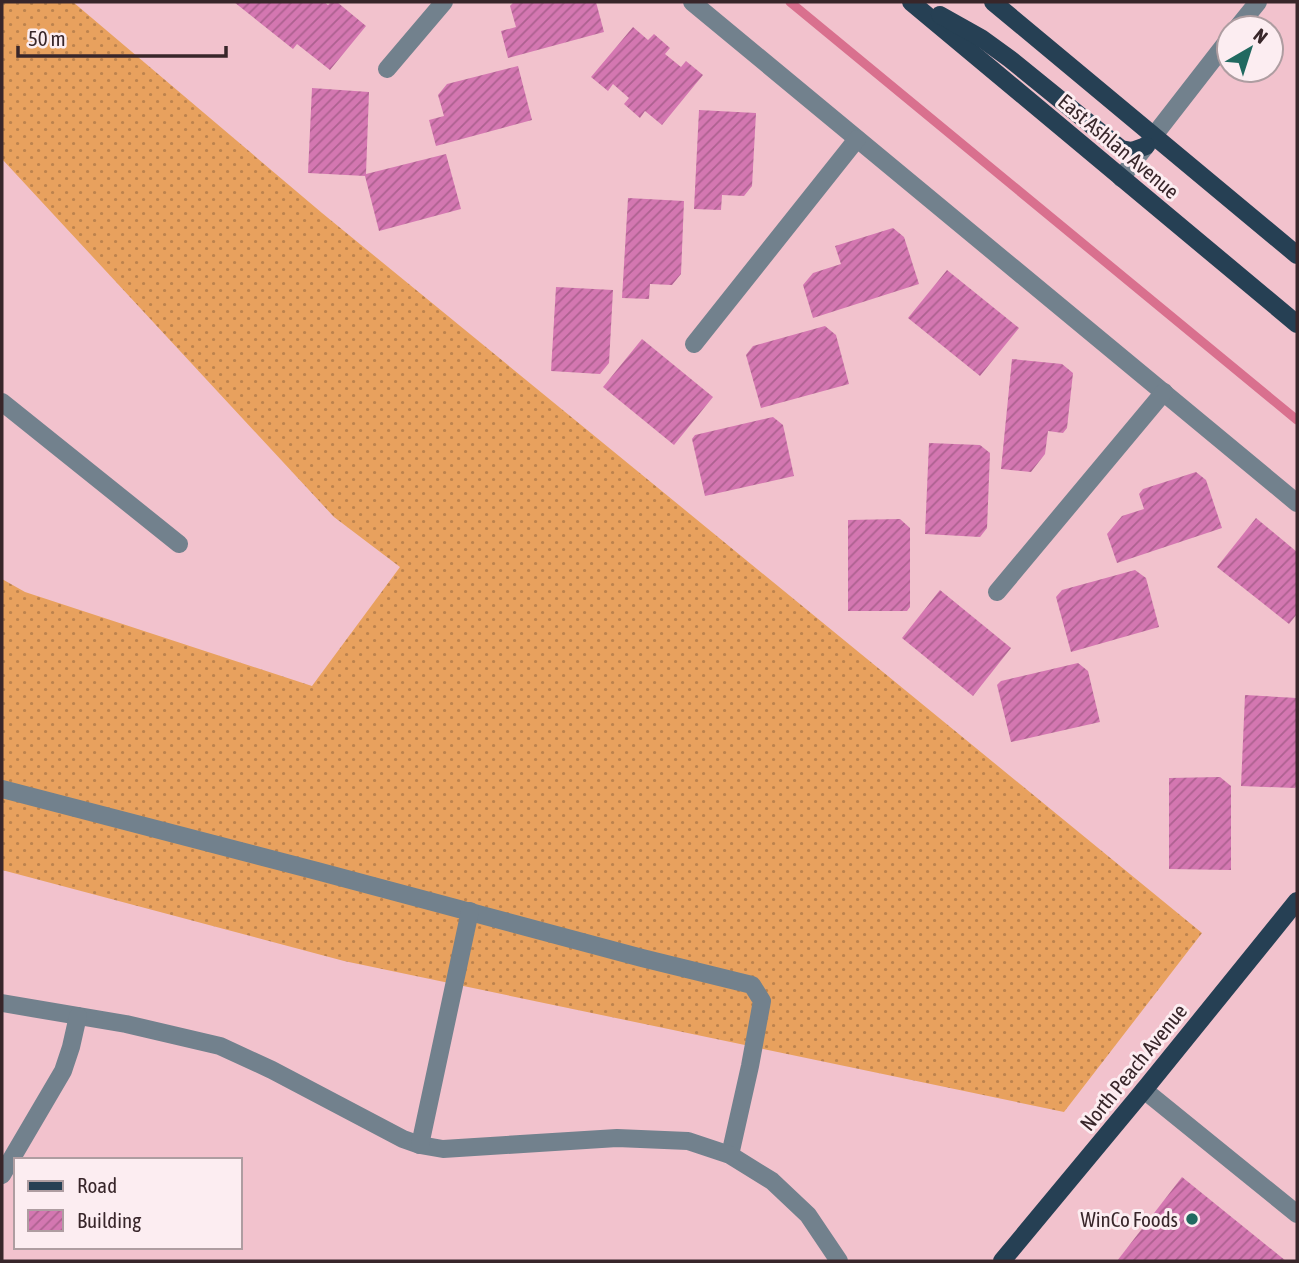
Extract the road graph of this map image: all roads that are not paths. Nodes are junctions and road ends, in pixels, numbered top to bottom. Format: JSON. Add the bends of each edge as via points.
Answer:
{"nodes":[{"id":1,"x":444,"y":2,"type":"edge"},
{"id":2,"x":692,"y":2,"type":"edge"},
{"id":3,"x":913,"y":2,"type":"edge"},
{"id":4,"x":993,"y":2,"type":"edge"},
{"id":5,"x":1215,"y":57,"type":"edge"},
{"id":6,"x":387,"y":69,"type":"dead end"},
{"id":7,"x":857,"y":139,"type":"junction"},
{"id":8,"x":1149,"y":141,"type":"junction"},
{"id":9,"x":1121,"y":178,"type":"junction"},
{"id":10,"x":1297,"y":255,"type":"edge"},
{"id":11,"x":1297,"y":324,"type":"edge"},
{"id":12,"x":694,"y":344,"type":"dead end"},
{"id":13,"x":1164,"y":392,"type":"junction"},
{"id":14,"x":2,"y":401,"type":"edge"},
{"id":15,"x":1297,"y":503,"type":"edge"},
{"id":16,"x":179,"y":544,"type":"dead end"},
{"id":17,"x":997,"y":592,"type":"dead end"},
{"id":18,"x":2,"y":789,"type":"edge"},
{"id":19,"x":1297,"y":901,"type":"edge"},
{"id":20,"x":470,"y":911,"type":"junction"},
{"id":21,"x":2,"y":1003,"type":"edge"},
{"id":22,"x":78,"y":1016,"type":"junction"},
{"id":23,"x":1144,"y":1090,"type":"junction"},
{"id":24,"x":420,"y":1145,"type":"junction"},
{"id":25,"x":730,"y":1155,"type":"junction"},
{"id":26,"x":2,"y":1175,"type":"edge"},
{"id":27,"x":1297,"y":1214,"type":"edge"},
{"id":28,"x":839,"y":1261,"type":"edge"},
{"id":29,"x":1002,"y":1261,"type":"edge"}],
"edges":[{"from":1,"to":6,"type":"street"},
{"from":2,"to":7,"type":"street"},
{"from":3,"to":8,"type":"main road","via":[[981,38],[1121,149],[1132,151]]},
{"from":3,"to":9,"type":"main road","name":"East Ashlan Avenue"},
{"from":4,"to":8,"type":"main road","name":"East Ashlan Avenue"},
{"from":5,"to":8,"type":"street"},
{"from":7,"to":12,"type":"street"},
{"from":7,"to":13,"type":"street"},
{"from":8,"to":9,"type":"street"},
{"from":8,"to":10,"type":"main road","name":"East Ashlan Avenue"},
{"from":9,"to":11,"type":"main road","name":"East Ashlan Avenue"},
{"from":13,"to":15,"type":"street"},
{"from":13,"to":17,"type":"street"},
{"from":14,"to":16,"type":"street"},
{"from":18,"to":20,"type":"street"},
{"from":19,"to":23,"type":"main road","name":"North Peach Avenue"},
{"from":20,"to":24,"type":"street"},
{"from":20,"to":25,"type":"street","via":[[752,985],[762,1001]]},
{"from":21,"to":22,"type":"street"},
{"from":22,"to":24,"type":"street","via":[[220,1046]]},
{"from":22,"to":26,"type":"street","via":[[62,1071]]},
{"from":23,"to":27,"type":"street"},
{"from":23,"to":29,"type":"main road","name":"North Peach Avenue"},
{"from":24,"to":25,"type":"street","via":[[443,1149],[629,1138],[688,1141]]},
{"from":25,"to":28,"type":"street","via":[[772,1181],[808,1215]]}]}
